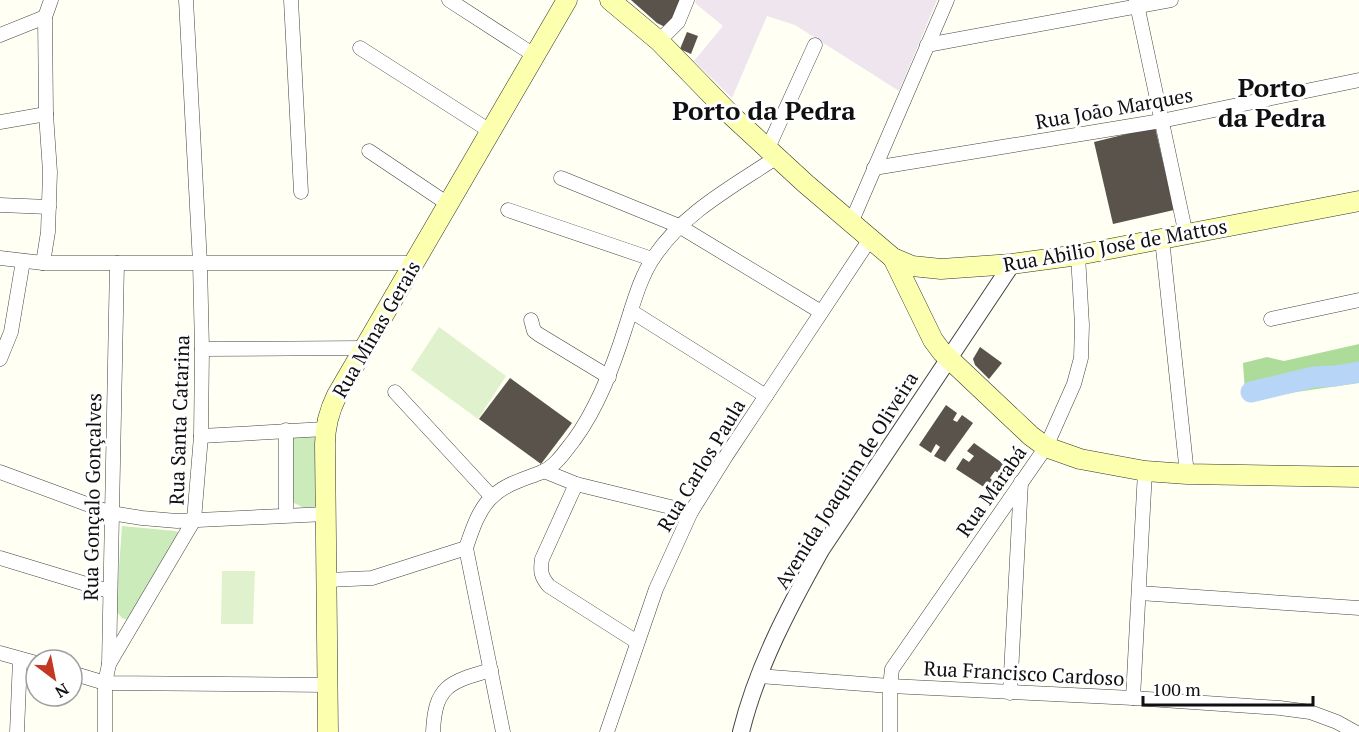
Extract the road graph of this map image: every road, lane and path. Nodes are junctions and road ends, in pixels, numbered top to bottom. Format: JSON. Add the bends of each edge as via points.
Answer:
{"nodes":[{"id":1,"x":51,"y":0,"type":"edge"},
{"id":2,"x":186,"y":0,"type":"edge"},
{"id":3,"x":291,"y":0,"type":"edge"},
{"id":4,"x":449,"y":0,"type":"edge"},
{"id":5,"x":567,"y":0,"type":"edge"},
{"id":6,"x":610,"y":0,"type":"edge"},
{"id":7,"x":687,"y":0,"type":"edge"},
{"id":8,"x":947,"y":0,"type":"edge"},
{"id":9,"x":1171,"y":0,"type":"edge"},
{"id":10,"x":1137,"y":3,"type":"edge"},
{"id":11,"x":45,"y":17,"type":"junction"},
{"id":12,"x":0,"y":35,"type":"edge"},
{"id":13,"x":659,"y":41,"type":"junction"},
{"id":14,"x":815,"y":45,"type":"dead end"},
{"id":15,"x":927,"y":45,"type":"junction"},
{"id":16,"x":360,"y":48,"type":"dead end"},
{"id":17,"x":534,"y":55,"type":"junction"},
{"id":18,"x":1359,"y":80,"type":"edge"},
{"id":19,"x":46,"y":114,"type":"junction"},
{"id":20,"x":0,"y":122,"type":"edge"},
{"id":21,"x":1161,"y":122,"type":"junction"},
{"id":22,"x":490,"y":131,"type":"junction"},
{"id":23,"x":369,"y":151,"type":"dead end"},
{"id":24,"x":773,"y":153,"type":"junction"},
{"id":25,"x":874,"y":168,"type":"junction"},
{"id":26,"x":561,"y":178,"type":"dead end"},
{"id":27,"x":301,"y":192,"type":"dead end"},
{"id":28,"x":1359,"y":201,"type":"edge"},
{"id":29,"x":448,"y":204,"type":"junction"},
{"id":30,"x":0,"y":205,"type":"edge"},
{"id":31,"x":50,"y":207,"type":"junction"},
{"id":32,"x":508,"y":210,"type":"dead end"},
{"id":33,"x":851,"y":223,"type":"junction"},
{"id":34,"x":680,"y":226,"type":"junction"},
{"id":35,"x":1186,"y":235,"type":"junction"},
{"id":36,"x":870,"y":239,"type":"junction"},
{"id":37,"x":1162,"y":239,"type":"junction"},
{"id":38,"x":1078,"y":255,"type":"junction"},
{"id":39,"x":0,"y":258,"type":"edge"},
{"id":40,"x":893,"y":258,"type":"junction"},
{"id":41,"x":652,"y":259,"type":"junction"},
{"id":42,"x":23,"y":261,"type":"junction"},
{"id":43,"x":43,"y":263,"type":"junction"},
{"id":44,"x":117,"y":263,"type":"junction"},
{"id":45,"x":200,"y":263,"type":"junction"},
{"id":46,"x":414,"y":263,"type":"junction"},
{"id":47,"x":1012,"y":264,"type":"junction"},
{"id":48,"x":1359,"y":300,"type":"edge"},
{"id":49,"x":631,"y":311,"type":"junction"},
{"id":50,"x":821,"y":312,"type":"junction"},
{"id":51,"x":1271,"y":319,"type":"dead end"},
{"id":52,"x":531,"y":320,"type":"dead end"},
{"id":53,"x":365,"y":348,"type":"junction"},
{"id":54,"x":202,"y":349,"type":"junction"},
{"id":55,"x":0,"y":359,"type":"edge"},
{"id":56,"x":948,"y":360,"type":"junction"},
{"id":57,"x":609,"y":377,"type":"junction"},
{"id":58,"x":395,"y":392,"type":"dead end"},
{"id":59,"x":766,"y":396,"type":"junction"},
{"id":60,"x":325,"y":429,"type":"junction"},
{"id":61,"x":286,"y":430,"type":"junction"},
{"id":62,"x":201,"y":436,"type":"junction"},
{"id":63,"x":1046,"y":447,"type":"junction"},
{"id":64,"x":544,"y":471,"type":"junction"},
{"id":65,"x":1145,"y":471,"type":"junction"},
{"id":66,"x":0,"y":472,"type":"edge"},
{"id":67,"x":1187,"y":474,"type":"junction"},
{"id":68,"x":1359,"y":477,"type":"edge"},
{"id":69,"x":1021,"y":482,"type":"junction"},
{"id":70,"x":576,"y":484,"type":"junction"},
{"id":71,"x":492,"y":496,"type":"junction"},
{"id":72,"x":691,"y":512,"type":"junction"},
{"id":73,"x":111,"y":513,"type":"junction"},
{"id":74,"x":326,"y":514,"type":"junction"},
{"id":75,"x":286,"y":515,"type":"junction"},
{"id":76,"x":194,"y":520,"type":"junction"},
{"id":77,"x":466,"y":548,"type":"junction"},
{"id":78,"x":0,"y":558,"type":"edge"},
{"id":79,"x":328,"y":580,"type":"junction"},
{"id":80,"x":109,"y":591,"type":"junction"},
{"id":81,"x":1139,"y":593,"type":"junction"},
{"id":82,"x":1359,"y":608,"type":"edge"},
{"id":83,"x":637,"y":642,"type":"junction"},
{"id":84,"x":0,"y":653,"type":"edge"},
{"id":85,"x":20,"y":659,"type":"junction"},
{"id":86,"x":24,"y":660,"type":"edge"},
{"id":87,"x":108,"y":664,"type":"junction"},
{"id":88,"x":491,"y":670,"type":"junction"},
{"id":89,"x":84,"y":676,"type":"edge"},
{"id":90,"x":758,"y":676,"type":"junction"},
{"id":91,"x":105,"y":682,"type":"junction"},
{"id":92,"x":327,"y":685,"type":"junction"},
{"id":93,"x":890,"y":686,"type":"junction"},
{"id":94,"x":1010,"y":693,"type":"junction"},
{"id":95,"x":1133,"y":698,"type":"junction"},
{"id":96,"x":16,"y":732,"type":"edge"},
{"id":97,"x":105,"y":732,"type":"edge"},
{"id":98,"x":328,"y":732,"type":"edge"},
{"id":99,"x":433,"y":732,"type":"edge"},
{"id":100,"x":503,"y":732,"type":"edge"},
{"id":101,"x":607,"y":732,"type":"edge"},
{"id":102,"x":741,"y":732,"type":"edge"},
{"id":103,"x":890,"y":732,"type":"edge"},
{"id":104,"x":1355,"y":732,"type":"edge"}],
"edges":[{"from":1,"to":11,"type":"street"},
{"from":2,"to":45,"type":"street","name":"Rua Santa Catarina"},
{"from":3,"to":27,"type":"street"},
{"from":4,"to":17,"type":"street"},
{"from":5,"to":17,"type":"main road","name":"Rua Minas Gerais"},
{"from":6,"to":13,"type":"main road","name":"Rua Abilio José de Mattos"},
{"from":7,"to":13,"type":"street","via":[[678,22]]},
{"from":8,"to":15,"type":"street"},
{"from":9,"to":10,"type":"street"},
{"from":10,"to":15,"type":"street"},
{"from":10,"to":21,"type":"street"},
{"from":11,"to":12,"type":"street"},
{"from":11,"to":19,"type":"street"},
{"from":13,"to":24,"type":"main road","name":"Rua Abilio José de Mattos"},
{"from":14,"to":24,"type":"street"},
{"from":15,"to":25,"type":"street"},
{"from":16,"to":22,"type":"street"},
{"from":17,"to":22,"type":"main road","name":"Rua Minas Gerais"},
{"from":18,"to":21,"type":"street","name":"Rua João Marques"},
{"from":19,"to":20,"type":"street"},
{"from":19,"to":31,"type":"street"},
{"from":21,"to":25,"type":"street","name":"Rua João Marques"},
{"from":21,"to":35,"type":"street"},
{"from":22,"to":29,"type":"main road","name":"Rua Minas Gerais"},
{"from":23,"to":29,"type":"street"},
{"from":24,"to":33,"type":"main road","name":"Rua Abilio José de Mattos"},
{"from":24,"to":34,"type":"street"},
{"from":25,"to":33,"type":"street"},
{"from":26,"to":34,"type":"street"},
{"from":28,"to":35,"type":"main road","name":"Rua Abilio José de Mattos"},
{"from":29,"to":46,"type":"main road","name":"Rua Minas Gerais"},
{"from":30,"to":31,"type":"street"},
{"from":31,"to":43,"type":"street"},
{"from":32,"to":41,"type":"street"},
{"from":33,"to":36,"type":"main road","name":"Rua Abilio José de Mattos"},
{"from":34,"to":41,"type":"street"},
{"from":34,"to":50,"type":"street"},
{"from":35,"to":37,"type":"main road","name":"Rua Abilio José de Mattos"},
{"from":36,"to":40,"type":"main road","name":"Rua Abilio José de Mattos"},
{"from":36,"to":50,"type":"street","name":"Rua Carlos Paula"},
{"from":37,"to":38,"type":"main road","name":"Rua Abilio José de Mattos"},
{"from":37,"to":67,"type":"street"},
{"from":38,"to":47,"type":"main road","name":"Rua Abilio José de Mattos"},
{"from":38,"to":63,"type":"street","name":"Rua Marabá","via":[[1081,358],[1074,384]]},
{"from":39,"to":42,"type":"street"},
{"from":40,"to":47,"type":"main road","name":"Rua Abilio José de Mattos","via":[[925,269]]},
{"from":40,"to":56,"type":"main road","via":[[933,340]]},
{"from":41,"to":49,"type":"street"},
{"from":42,"to":43,"type":"street"},
{"from":42,"to":55,"type":"street","via":[[11,332]]},
{"from":43,"to":44,"type":"street"},
{"from":44,"to":45,"type":"street"},
{"from":44,"to":73,"type":"street","name":"Rua Gonçalo Gonçalves"},
{"from":45,"to":46,"type":"street"},
{"from":45,"to":54,"type":"street","name":"Rua Santa Catarina"},
{"from":46,"to":53,"type":"main road","name":"Rua Minas Gerais"},
{"from":47,"to":56,"type":"street","name":"Avenida Joaquim de Oliveira"},
{"from":48,"to":51,"type":"street"},
{"from":49,"to":57,"type":"street"},
{"from":49,"to":59,"type":"street"},
{"from":50,"to":59,"type":"street","name":"Rua Carlos Paula"},
{"from":52,"to":57,"type":"street","via":[[538,334]]},
{"from":53,"to":54,"type":"street"},
{"from":53,"to":60,"type":"main road","name":"Rua Minas Gerais","via":[[337,394]]},
{"from":54,"to":62,"type":"street","name":"Rua Santa Catarina"},
{"from":56,"to":63,"type":"main road"},
{"from":56,"to":90,"type":"street","name":"Avenida Joaquim de Oliveira","via":[[822,550]]},
{"from":57,"to":64,"type":"street","via":[[584,426],[560,458]]},
{"from":58,"to":71,"type":"street"},
{"from":59,"to":72,"type":"street","name":"Rua Carlos Paula"},
{"from":60,"to":61,"type":"street"},
{"from":60,"to":74,"type":"main road","name":"Rua Minas Gerais"},
{"from":61,"to":62,"type":"street"},
{"from":61,"to":75,"type":"street"},
{"from":62,"to":76,"type":"street","name":"Rua Santa Catarina"},
{"from":63,"to":65,"type":"main road","via":[[1080,459]]},
{"from":63,"to":69,"type":"street","name":"Rua Marabá"},
{"from":64,"to":70,"type":"street"},
{"from":64,"to":71,"type":"street"},
{"from":65,"to":67,"type":"main road"},
{"from":65,"to":81,"type":"street"},
{"from":66,"to":73,"type":"street"},
{"from":67,"to":68,"type":"main road"},
{"from":69,"to":93,"type":"street","name":"Rua Marabá","via":[[892,669]]},
{"from":69,"to":94,"type":"street"},
{"from":70,"to":72,"type":"street"},
{"from":70,"to":83,"type":"street","via":[[542,559],[542,578]]},
{"from":71,"to":77,"type":"street"},
{"from":72,"to":83,"type":"street","name":"Rua Carlos Paula"},
{"from":73,"to":76,"type":"street"},
{"from":73,"to":80,"type":"street","name":"Rua Gonçalo Gonçalves"},
{"from":74,"to":75,"type":"street"},
{"from":74,"to":79,"type":"main road","name":"Rua Minas Gerais"},
{"from":75,"to":76,"type":"street"},
{"from":76,"to":87,"type":"street","name":"Rua Santa Catarina"},
{"from":77,"to":79,"type":"street","via":[[372,578]]},
{"from":77,"to":88,"type":"street"},
{"from":78,"to":80,"type":"street"},
{"from":79,"to":92,"type":"main road","name":"Rua Minas Gerais"},
{"from":80,"to":87,"type":"street","name":"Rua Gonçalo Gonçalves"},
{"from":81,"to":82,"type":"street"},
{"from":81,"to":95,"type":"street"},
{"from":83,"to":101,"type":"street","name":"Rua Carlos Paula"},
{"from":84,"to":85,"type":"street"},
{"from":85,"to":86,"type":"street"},
{"from":85,"to":96,"type":"street"},
{"from":87,"to":91,"type":"street","name":"Rua Gonçalo Gonçalves"},
{"from":88,"to":99,"type":"street","via":[[467,676],[438,696]]},
{"from":88,"to":100,"type":"street"},
{"from":89,"to":91,"type":"street"},
{"from":90,"to":93,"type":"street","name":"Rua Francisco Cardoso"},
{"from":90,"to":102,"type":"street","name":"Avenida Joaquim de Oliveira"},
{"from":91,"to":92,"type":"street"},
{"from":91,"to":97,"type":"street","name":"Rua Gonçalo Gonçalves"},
{"from":92,"to":98,"type":"main road","name":"Rua Minas Gerais"},
{"from":93,"to":94,"type":"street","name":"Rua Francisco Cardoso"},
{"from":93,"to":103,"type":"street","name":"Rua Marabá"},
{"from":94,"to":95,"type":"street","name":"Rua Francisco Cardoso"},
{"from":95,"to":104,"type":"street","name":"Rua Francisco Cardoso","via":[[1310,712]]}]}
